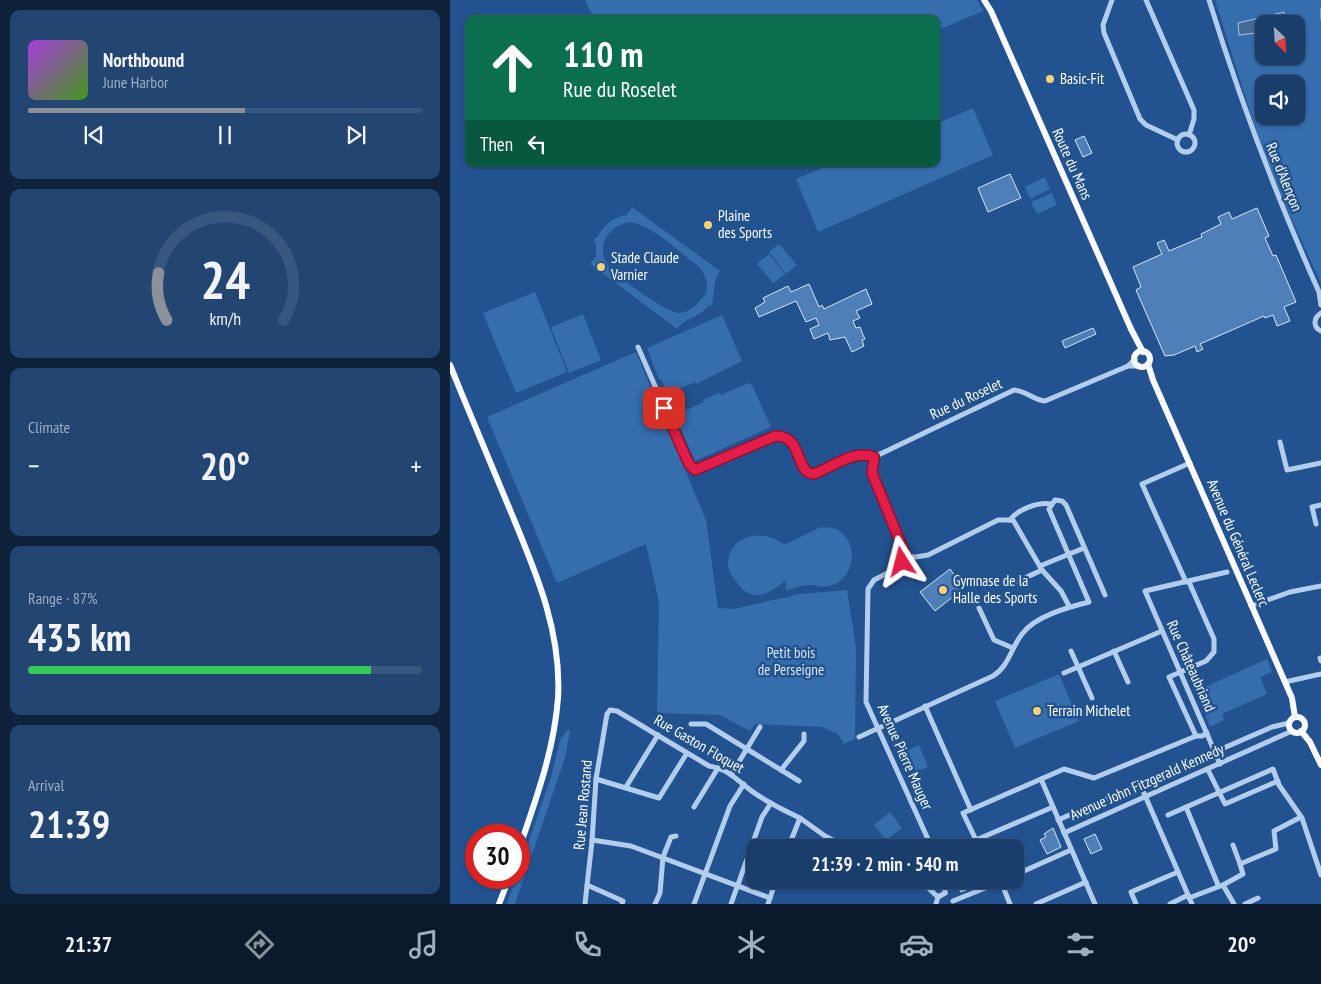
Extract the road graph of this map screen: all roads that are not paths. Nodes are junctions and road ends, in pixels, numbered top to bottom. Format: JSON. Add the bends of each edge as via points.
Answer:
{"nodes":[{"id":1,"x":984,"y":0,"type":"edge"},
{"id":2,"x":988,"y":0,"type":"edge"},
{"id":3,"x":1112,"y":0,"type":"edge"},
{"id":4,"x":1146,"y":0,"type":"edge"},
{"id":5,"x":1209,"y":0,"type":"edge"},
{"id":6,"x":990,"y":9,"type":"junction"},
{"id":7,"x":1189,"y":135,"type":"junction"},
{"id":8,"x":1178,"y":140,"type":"junction"},
{"id":9,"x":1321,"y":305,"type":"edge"},
{"id":10,"x":1321,"y":313,"type":"edge"},
{"id":11,"x":1321,"y":331,"type":"edge"},
{"id":12,"x":638,"y":347,"type":"dead end"},
{"id":13,"x":1138,"y":355,"type":"junction"},
{"id":14,"x":450,"y":365,"type":"edge"},
{"id":15,"x":1128,"y":366,"type":"junction"},
{"id":16,"x":1143,"y":366,"type":"junction"},
{"id":17,"x":1280,"y":442,"type":"dead end"},
{"id":18,"x":874,"y":457,"type":"junction"},
{"id":19,"x":1190,"y":463,"type":"junction"},
{"id":20,"x":1321,"y":463,"type":"edge"},
{"id":21,"x":1053,"y":502,"type":"junction"},
{"id":22,"x":1321,"y":505,"type":"edge"},
{"id":23,"x":1010,"y":520,"type":"junction"},
{"id":24,"x":1316,"y":524,"type":"dead end"},
{"id":25,"x":1084,"y":548,"type":"junction"},
{"id":26,"x":1068,"y":555,"type":"junction"},
{"id":27,"x":906,"y":556,"type":"junction"},
{"id":28,"x":1041,"y":568,"type":"junction"},
{"id":29,"x":1227,"y":572,"type":"dead end"},
{"id":30,"x":1187,"y":582,"type":"junction"},
{"id":31,"x":1012,"y":584,"type":"dead end"},
{"id":32,"x":1321,"y":586,"type":"edge"},
{"id":33,"x":1105,"y":595,"type":"dead end"},
{"id":34,"x":1068,"y":606,"type":"junction"},
{"id":35,"x":1251,"y":606,"type":"junction"},
{"id":36,"x":979,"y":608,"type":"dead end"},
{"id":37,"x":1162,"y":631,"type":"junction"},
{"id":38,"x":1013,"y":648,"type":"junction"},
{"id":39,"x":1071,"y":651,"type":"dead end"},
{"id":40,"x":1114,"y":651,"type":"junction"},
{"id":41,"x":1078,"y":667,"type":"junction"},
{"id":42,"x":1181,"y":672,"type":"junction"},
{"id":43,"x":1064,"y":673,"type":"dead end"},
{"id":44,"x":1321,"y":674,"type":"edge"},
{"id":45,"x":1128,"y":682,"type":"dead end"},
{"id":46,"x":1285,"y":682,"type":"junction"},
{"id":47,"x":1092,"y":698,"type":"dead end"},
{"id":48,"x":925,"y":706,"type":"junction"},
{"id":49,"x":610,"y":710,"type":"joint"},
{"id":50,"x":1295,"y":717,"type":"junction"},
{"id":51,"x":1289,"y":723,"type":"junction"},
{"id":52,"x":691,"y":724,"type":"dead end"},
{"id":53,"x":878,"y":727,"type":"junction"},
{"id":54,"x":760,"y":728,"type":"dead end"},
{"id":55,"x":1292,"y":731,"type":"junction"},
{"id":56,"x":1301,"y":731,"type":"junction"},
{"id":57,"x":1208,"y":733,"type":"junction"},
{"id":58,"x":804,"y":734,"type":"dead end"},
{"id":59,"x":658,"y":735,"type":"junction"},
{"id":60,"x":1196,"y":736,"type":"junction"},
{"id":61,"x":859,"y":737,"type":"dead end"},
{"id":62,"x":747,"y":749,"type":"junction"},
{"id":63,"x":1214,"y":752,"type":"junction"},
{"id":64,"x":687,"y":753,"type":"junction"},
{"id":65,"x":1220,"y":764,"type":"junction"},
{"id":66,"x":1321,"y":766,"type":"edge"},
{"id":67,"x":718,"y":768,"type":"junction"},
{"id":68,"x":781,"y":770,"type":"junction"},
{"id":69,"x":1208,"y":770,"type":"junction"},
{"id":70,"x":731,"y":775,"type":"junction"},
{"id":71,"x":596,"y":779,"type":"junction"},
{"id":72,"x":1041,"y":779,"type":"junction"},
{"id":73,"x":799,"y":781,"type":"dead end"},
{"id":74,"x":1278,"y":781,"type":"junction"},
{"id":75,"x":744,"y":784,"type":"junction"},
{"id":76,"x":1140,"y":784,"type":"junction"},
{"id":77,"x":626,"y":788,"type":"junction"},
{"id":78,"x":1219,"y":792,"type":"junction"},
{"id":79,"x":1146,"y":796,"type":"junction"},
{"id":80,"x":771,"y":803,"type":"junction"},
{"id":81,"x":694,"y":807,"type":"dead end"},
{"id":82,"x":1053,"y":807,"type":"junction"},
{"id":83,"x":1186,"y":807,"type":"junction"},
{"id":84,"x":971,"y":810,"type":"junction"},
{"id":85,"x":1168,"y":815,"type":"dead end"},
{"id":86,"x":1301,"y":816,"type":"junction"},
{"id":87,"x":800,"y":818,"type":"junction"},
{"id":88,"x":1058,"y":820,"type":"junction"},
{"id":89,"x":528,"y":824,"type":"edge"},
{"id":90,"x":1064,"y":833,"type":"junction"},
{"id":91,"x":676,"y":836,"type":"dead end"},
{"id":92,"x":792,"y":839,"type":"edge"},
{"id":93,"x":831,"y":839,"type":"edge"},
{"id":94,"x":928,"y":839,"type":"edge"},
{"id":95,"x":976,"y":839,"type":"edge"},
{"id":96,"x":978,"y":839,"type":"edge"},
{"id":97,"x":592,"y":840,"type":"junction"},
{"id":98,"x":1232,"y":846,"type":"dead end"},
{"id":99,"x":1071,"y":850,"type":"junction"},
{"id":100,"x":663,"y":858,"type":"junction"},
{"id":101,"x":1240,"y":864,"type":"junction"},
{"id":102,"x":1024,"y":871,"type":"edge"},
{"id":103,"x":1178,"y":872,"type":"junction"},
{"id":104,"x":705,"y":873,"type":"junction"},
{"id":105,"x":1321,"y":875,"type":"edge"},
{"id":106,"x":1086,"y":882,"type":"junction"},
{"id":107,"x":1221,"y":885,"type":"junction"},
{"id":108,"x":587,"y":886,"type":"junction"},
{"id":109,"x":737,"y":886,"type":"junction"},
{"id":110,"x":504,"y":889,"type":"edge"},
{"id":111,"x":773,"y":889,"type":"edge"},
{"id":112,"x":929,"y":889,"type":"edge"},
{"id":113,"x":945,"y":889,"type":"edge"},
{"id":114,"x":984,"y":889,"type":"edge"},
{"id":115,"x":1005,"y":889,"type":"edge"},
{"id":116,"x":945,"y":893,"type":"junction"},
{"id":117,"x":938,"y":897,"type":"junction"},
{"id":118,"x":1189,"y":897,"type":"junction"},
{"id":119,"x":770,"y":898,"type":"junction"},
{"id":120,"x":1258,"y":898,"type":"dead end"},
{"id":121,"x":953,"y":902,"type":"edge"},
{"id":122,"x":499,"y":904,"type":"edge"},
{"id":123,"x":585,"y":904,"type":"edge"},
{"id":124,"x":622,"y":904,"type":"edge"},
{"id":125,"x":654,"y":904,"type":"edge"},
{"id":126,"x":694,"y":904,"type":"edge"},
{"id":127,"x":731,"y":904,"type":"edge"},
{"id":128,"x":768,"y":904,"type":"edge"},
{"id":129,"x":936,"y":904,"type":"edge"},
{"id":130,"x":1010,"y":904,"type":"edge"},
{"id":131,"x":1036,"y":904,"type":"edge"},
{"id":132,"x":1095,"y":904,"type":"edge"},
{"id":133,"x":1136,"y":904,"type":"edge"},
{"id":134,"x":1170,"y":904,"type":"edge"},
{"id":135,"x":1192,"y":904,"type":"edge"},
{"id":136,"x":1234,"y":904,"type":"edge"},
{"id":137,"x":1245,"y":904,"type":"edge"}],
"edges":[{"from":1,"to":6,"type":"main road","name":"Route du Mans"},
{"from":2,"to":6,"type":"main road","name":"Route du Mans"},
{"from":3,"to":8,"type":"street","via":[[1103,24],[1104,33],[1140,119]]},
{"from":4,"to":7,"type":"street","via":[[1194,110]]},
{"from":5,"to":9,"type":"street","name":"Rue d'Alençon","via":[[1254,136],[1319,292]]},
{"from":6,"to":13,"type":"main road","name":"Route du Mans","via":[[1131,329]]},
{"from":7,"to":8,"type":"street","via":[[1182,135]]},
{"from":7,"to":8,"type":"street","via":[[1196,144],[1190,152],[1181,151]]},
{"from":10,"to":11,"type":"street","via":[[1314,323]]},
{"from":12,"to":18,"type":"street","via":[[689,464],[695,470],[775,436],[789,439],[810,474],[858,455]]},
{"from":13,"to":15,"type":"street","name":"Rue du Roselet"},
{"from":13,"to":16,"type":"main road"},
{"from":13,"to":16,"type":"main road","via":[[1147,353],[1150,358]]},
{"from":14,"to":89,"type":"main road","via":[[538,580],[555,641],[558,697],[552,746]]},
{"from":15,"to":16,"type":"street","name":"Rue du Roselet"},
{"from":15,"to":18,"type":"street","name":"Rue du Roselet","via":[[1045,401],[1014,390]]},
{"from":16,"to":19,"type":"main road","name":"Avenue du Général Leclerc"},
{"from":17,"to":20,"type":"street","via":[[1287,470]]},
{"from":18,"to":27,"type":"street","via":[[872,473]]},
{"from":19,"to":30,"type":"street","via":[[1142,484]]},
{"from":19,"to":35,"type":"main road","name":"Avenue du Général Leclerc"},
{"from":21,"to":23,"type":"street","via":[[1043,502],[1015,513]]},
{"from":21,"to":25,"type":"street","via":[[1062,501],[1066,505]]},
{"from":21,"to":26,"type":"street","via":[[1049,510]]},
{"from":22,"to":24,"type":"street","via":[[1312,507]]},
{"from":23,"to":27,"type":"street","via":[[998,520],[928,555]]},
{"from":23,"to":28,"type":"street"},
{"from":25,"to":26,"type":"street"},
{"from":25,"to":33,"type":"street"},
{"from":26,"to":28,"type":"street"},
{"from":26,"to":34,"type":"street","via":[[1088,602]]},
{"from":27,"to":53,"type":"street","name":"Avenue Pierre Mauger","via":[[899,567],[870,585],[866,595],[865,696]]},
{"from":28,"to":31,"type":"street"},
{"from":28,"to":34,"type":"street","via":[[1061,591]]},
{"from":29,"to":30,"type":"street"},
{"from":30,"to":37,"type":"street","name":"Rue Châteaubriand","via":[[1145,591]]},
{"from":30,"to":42,"type":"street","via":[[1215,646],[1206,661]]},
{"from":32,"to":35,"type":"street","via":[[1290,592]]},
{"from":34,"to":38,"type":"street","via":[[1029,627]]},
{"from":35,"to":46,"type":"main road","name":"Avenue du Général Leclerc"},
{"from":36,"to":38,"type":"street","via":[[994,640]]},
{"from":37,"to":40,"type":"street"},
{"from":37,"to":42,"type":"street","name":"Rue Châteaubriand"},
{"from":38,"to":48,"type":"street","via":[[1002,671]]},
{"from":39,"to":41,"type":"street"},
{"from":40,"to":41,"type":"street"},
{"from":40,"to":45,"type":"street"},
{"from":41,"to":43,"type":"street"},
{"from":41,"to":47,"type":"street"},
{"from":42,"to":57,"type":"street","name":"Rue Châteaubriand"},
{"from":42,"to":60,"type":"street","via":[[1169,677]]},
{"from":44,"to":46,"type":"street"},
{"from":46,"to":50,"type":"main road","name":"Avenue du Général Leclerc"},
{"from":48,"to":53,"type":"street"},
{"from":48,"to":84,"type":"street"},
{"from":49,"to":59,"type":"street","name":"Rue Gaston Floquet"},
{"from":49,"to":71,"type":"street","name":"Rue Jean Rostand"},
{"from":50,"to":51,"type":"main road"},
{"from":50,"to":56,"type":"main road","via":[[1304,723]]},
{"from":51,"to":55,"type":"main road"},
{"from":51,"to":63,"type":"street","name":"Avenue John Fitzgerald Kennedy"},
{"from":52,"to":62,"type":"street","via":[[706,724]]},
{"from":53,"to":61,"type":"street"},
{"from":53,"to":94,"type":"street","name":"Avenue Pierre Mauger"},
{"from":54,"to":62,"type":"street"},
{"from":55,"to":56,"type":"main road"},
{"from":55,"to":65,"type":"street","name":"Avenue John Fitzgerald Kennedy"},
{"from":56,"to":66,"type":"main road"},
{"from":57,"to":60,"type":"street"},
{"from":57,"to":63,"type":"street","name":"Rue Châteaubriand"},
{"from":58,"to":68,"type":"street","via":[[804,741]]},
{"from":59,"to":64,"type":"street","name":"Rue Gaston Floquet"},
{"from":59,"to":77,"type":"street"},
{"from":60,"to":72,"type":"street","via":[[1094,778],[1064,769]]},
{"from":62,"to":68,"type":"street"},
{"from":62,"to":70,"type":"street"},
{"from":63,"to":65,"type":"street","name":"Rue Châteaubriand"},
{"from":63,"to":76,"type":"street","name":"Avenue John Fitzgerald Kennedy"},
{"from":64,"to":67,"type":"street","name":"Rue Gaston Floquet"},
{"from":64,"to":77,"type":"street","via":[[659,798]]},
{"from":65,"to":69,"type":"street","name":"Avenue John Fitzgerald Kennedy"},
{"from":67,"to":70,"type":"street","name":"Rue Gaston Floquet"},
{"from":67,"to":81,"type":"street"},
{"from":68,"to":73,"type":"street"},
{"from":69,"to":78,"type":"street"},
{"from":69,"to":79,"type":"street","name":"Avenue John Fitzgerald Kennedy"},
{"from":70,"to":75,"type":"street","name":"Rue Gaston Floquet"},
{"from":71,"to":77,"type":"street"},
{"from":71,"to":97,"type":"street","name":"Rue Jean Rostand"},
{"from":72,"to":82,"type":"street"},
{"from":72,"to":84,"type":"street"},
{"from":74,"to":78,"type":"street","via":[[1225,804]]},
{"from":74,"to":78,"type":"street","via":[[1273,769]]},
{"from":74,"to":86,"type":"street"},
{"from":75,"to":80,"type":"street","name":"Rue Gaston Floquet"},
{"from":75,"to":104,"type":"street","via":[[730,806]]},
{"from":76,"to":79,"type":"street"},
{"from":76,"to":88,"type":"street","name":"Avenue John Fitzgerald Kennedy"},
{"from":78,"to":83,"type":"street"},
{"from":79,"to":90,"type":"street","name":"Avenue John Fitzgerald Kennedy"},
{"from":79,"to":103,"type":"street"},
{"from":80,"to":87,"type":"street","name":"Rue Gaston Floquet"},
{"from":80,"to":109,"type":"street","via":[[762,817]]},
{"from":82,"to":88,"type":"street"},
{"from":82,"to":96,"type":"street"},
{"from":83,"to":85,"type":"street"},
{"from":83,"to":107,"type":"street"},
{"from":84,"to":95,"type":"street","via":[[963,813]]},
{"from":86,"to":101,"type":"street","via":[[1274,831],[1276,849]]},
{"from":86,"to":105,"type":"street"},
{"from":87,"to":92,"type":"street"},
{"from":87,"to":93,"type":"street","name":"Rue Gaston Floquet"},
{"from":88,"to":90,"type":"street","name":"Avenue John Fitzgerald Kennedy"},
{"from":90,"to":99,"type":"street"},
{"from":91,"to":100,"type":"street","via":[[672,837]]},
{"from":97,"to":100,"type":"street","via":[[631,846]]},
{"from":97,"to":108,"type":"street","name":"Rue Jean Rostand"},
{"from":98,"to":101,"type":"street"},
{"from":99,"to":102,"type":"street"},
{"from":99,"to":106,"type":"street"},
{"from":100,"to":104,"type":"street"},
{"from":100,"to":125,"type":"street","via":[[660,893]]},
{"from":101,"to":107,"type":"street","via":[[1243,874]]},
{"from":103,"to":118,"type":"street"},
{"from":103,"to":133,"type":"street","via":[[1131,892]]},
{"from":104,"to":109,"type":"street"},
{"from":104,"to":126,"type":"street"},
{"from":106,"to":131,"type":"street"},
{"from":106,"to":132,"type":"street"},
{"from":107,"to":118,"type":"street"},
{"from":107,"to":136,"type":"street"},
{"from":108,"to":123,"type":"street","name":"Rue Jean Rostand"},
{"from":108,"to":124,"type":"street","via":[[623,901]]},
{"from":109,"to":119,"type":"street"},
{"from":109,"to":127,"type":"street"},
{"from":110,"to":122,"type":"main road"},
{"from":111,"to":119,"type":"street"},
{"from":112,"to":117,"type":"street"},
{"from":113,"to":116,"type":"street"},
{"from":114,"to":121,"type":"street"},
{"from":115,"to":130,"type":"street"},
{"from":116,"to":117,"type":"street"},
{"from":116,"to":121,"type":"street"},
{"from":117,"to":129,"type":"street"},
{"from":118,"to":134,"type":"street"},
{"from":118,"to":135,"type":"street"},
{"from":119,"to":128,"type":"street"},
{"from":120,"to":137,"type":"street"}]}
